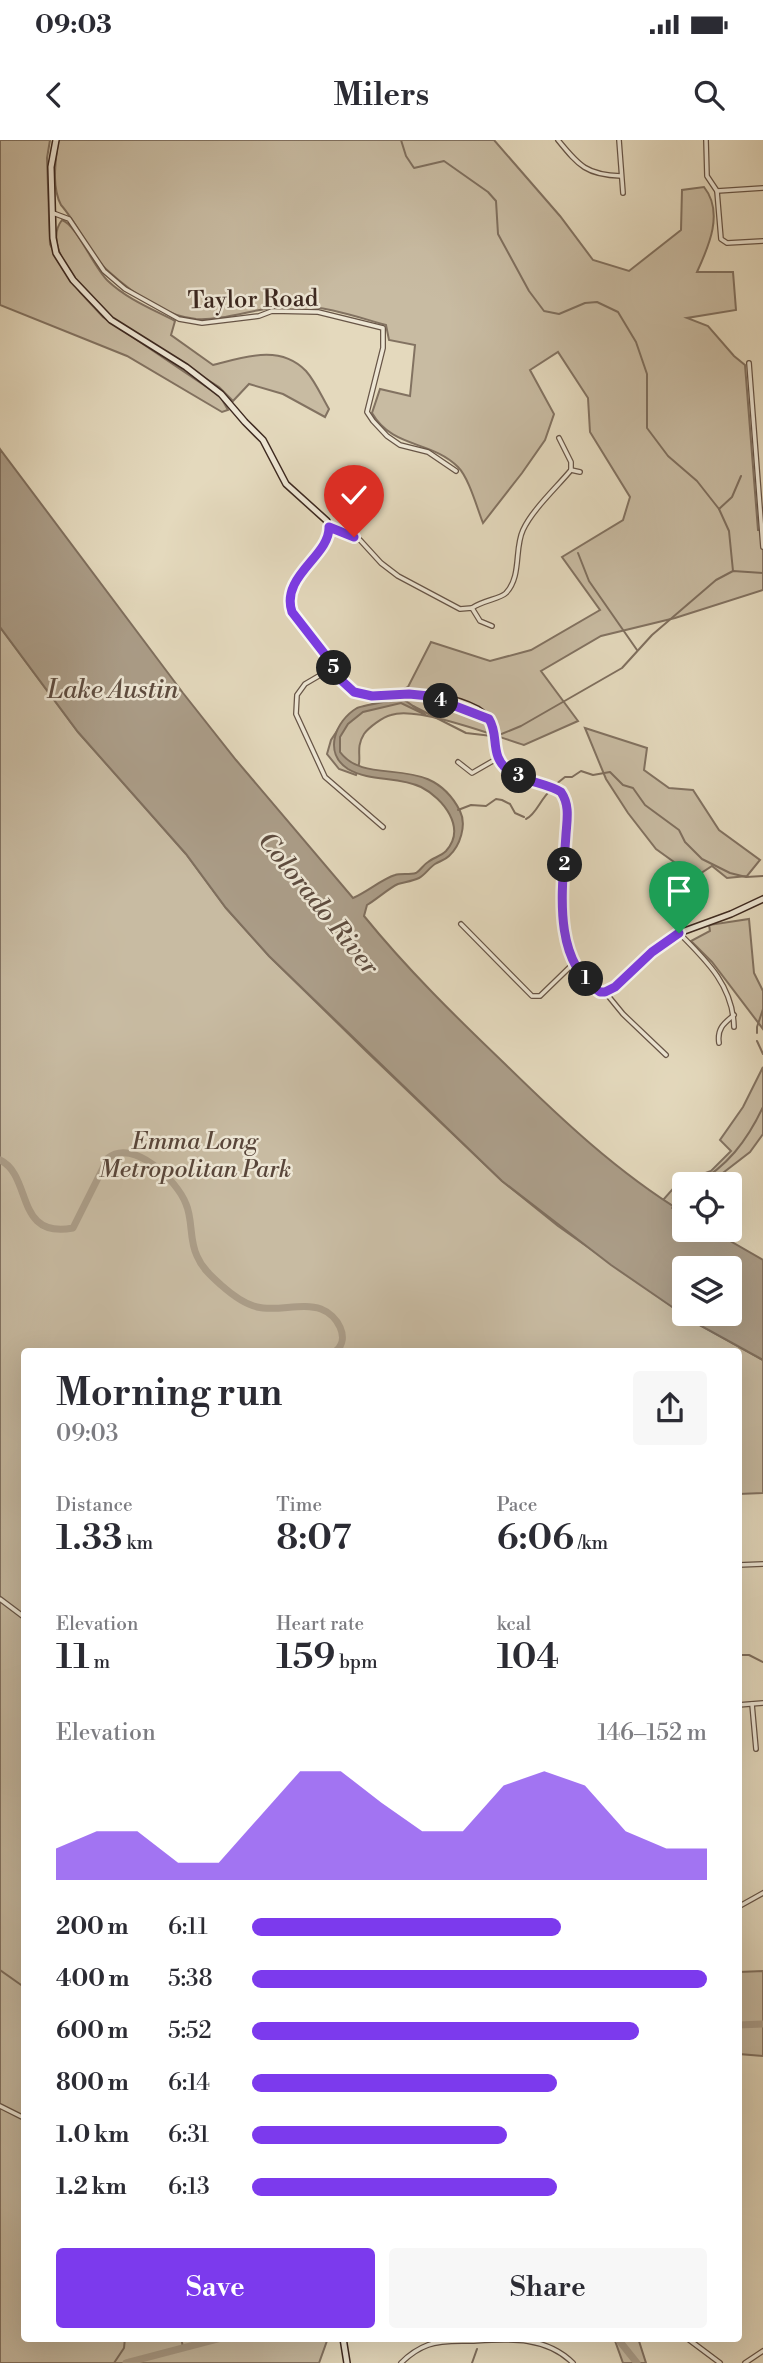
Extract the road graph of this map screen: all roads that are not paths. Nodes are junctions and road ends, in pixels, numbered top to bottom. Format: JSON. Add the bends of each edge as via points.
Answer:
{"nodes":[{"id":1,"x":55,"y":140,"type":"edge"},
{"id":2,"x":558,"y":140,"type":"edge"},
{"id":3,"x":619,"y":140,"type":"edge"},
{"id":4,"x":706,"y":140,"type":"edge"},
{"id":5,"x":621,"y":176,"type":"junction"},
{"id":6,"x":763,"y":188,"type":"edge"},
{"id":7,"x":717,"y":191,"type":"junction"},
{"id":8,"x":623,"y":193,"type":"dead end"},
{"id":9,"x":53,"y":213,"type":"junction"},
{"id":10,"x":763,"y":241,"type":"edge"},
{"id":11,"x":749,"y":363,"type":"dead end"},
{"id":12,"x":559,"y":438,"type":"dead end"},
{"id":13,"x":571,"y":470,"type":"junction"},
{"id":14,"x":456,"y":471,"type":"dead end"},
{"id":15,"x":580,"y":472,"type":"dead end"},
{"id":16,"x":329,"y":527,"type":"junction"},
{"id":17,"x":763,"y":547,"type":"edge"},
{"id":18,"x":472,"y":608,"type":"junction"},
{"id":19,"x":492,"y":626,"type":"dead end"},
{"id":20,"x":334,"y":667,"type":"junction"},
{"id":21,"x":498,"y":758,"type":"junction"},
{"id":22,"x":458,"y":762,"type":"dead end"},
{"id":23,"x":383,"y":827,"type":"dead end"},
{"id":24,"x":763,"y":899,"type":"edge"},
{"id":25,"x":461,"y":924,"type":"dead end"},
{"id":26,"x":679,"y":933,"type":"junction"},
{"id":27,"x":574,"y":963,"type":"junction"},
{"id":28,"x":605,"y":992,"type":"junction"},
{"id":29,"x":734,"y":1015,"type":"junction"},
{"id":30,"x":734,"y":1027,"type":"dead end"},
{"id":31,"x":719,"y":1044,"type":"dead end"},
{"id":32,"x":666,"y":1055,"type":"dead end"},
{"id":33,"x":763,"y":1564,"type":"edge"},
{"id":34,"x":742,"y":1565,"type":"edge"},
{"id":35,"x":0,"y":1600,"type":"edge"},
{"id":36,"x":21,"y":1615,"type":"edge"},
{"id":37,"x":763,"y":1703,"type":"edge"},
{"id":38,"x":752,"y":1704,"type":"junction"},
{"id":39,"x":742,"y":1705,"type":"edge"},
{"id":40,"x":755,"y":1749,"type":"dead end"},
{"id":41,"x":763,"y":1893,"type":"edge"},
{"id":42,"x":742,"y":1905,"type":"edge"},
{"id":43,"x":0,"y":2106,"type":"edge"},
{"id":44,"x":21,"y":2116,"type":"edge"},
{"id":45,"x":343,"y":2342,"type":"edge"},
{"id":46,"x":437,"y":2342,"type":"edge"},
{"id":47,"x":534,"y":2342,"type":"edge"},
{"id":48,"x":692,"y":2342,"type":"edge"},
{"id":49,"x":763,"y":2351,"type":"edge"},
{"id":50,"x":346,"y":2363,"type":"edge"},
{"id":51,"x":401,"y":2363,"type":"edge"},
{"id":52,"x":573,"y":2363,"type":"edge"},
{"id":53,"x":720,"y":2363,"type":"edge"},
{"id":54,"x":745,"y":2363,"type":"edge"}],
"edges":[{"from":1,"to":9,"type":"street"},
{"from":2,"to":5,"type":"street","via":[[586,169]]},
{"from":3,"to":5,"type":"street"},
{"from":4,"to":7,"type":"street","via":[[708,176]]},
{"from":5,"to":8,"type":"street"},
{"from":6,"to":7,"type":"street"},
{"from":7,"to":10,"type":"street","via":[[723,242]]},
{"from":9,"to":14,"type":"street","name":"Taylor Road","via":[[69,219],[104,271],[125,289],[179,320],[202,323],[272,311],[317,312],[383,328],[383,348],[367,412],[400,446],[428,452]]},
{"from":9,"to":16,"type":"street","via":[[56,253],[85,295],[111,320],[221,394],[263,440],[286,484]]},
{"from":11,"to":17,"type":"street"},
{"from":12,"to":13,"type":"street"},
{"from":13,"to":15,"type":"street"},
{"from":13,"to":18,"type":"street","via":[[523,529],[508,591]]},
{"from":16,"to":18,"type":"street","via":[[360,540],[398,576],[460,609]]},
{"from":16,"to":20,"type":"street","via":[[326,540],[292,591],[290,606]]},
{"from":18,"to":19,"type":"street","via":[[480,621]]},
{"from":20,"to":21,"type":"street","via":[[347,687],[363,695],[429,696],[489,719]]},
{"from":20,"to":23,"type":"street","via":[[305,684],[297,695],[296,714],[325,777]]},
{"from":21,"to":22,"type":"street","via":[[472,773]]},
{"from":21,"to":27,"type":"street","via":[[518,776],[557,789],[567,802],[565,919]]},
{"from":24,"to":26,"type":"street"},
{"from":25,"to":27,"type":"street","via":[[532,996],[540,996]]},
{"from":26,"to":28,"type":"street"},
{"from":26,"to":29,"type":"street","via":[[712,970],[734,1007]]},
{"from":27,"to":28,"type":"street","via":[[590,984]]},
{"from":28,"to":32,"type":"street"},
{"from":29,"to":30,"type":"street"},
{"from":29,"to":31,"type":"street","via":[[723,1024]]},
{"from":33,"to":34,"type":"street"},
{"from":35,"to":36,"type":"street"},
{"from":37,"to":38,"type":"street"},
{"from":38,"to":39,"type":"street"},
{"from":38,"to":40,"type":"street"},
{"from":41,"to":42,"type":"street"},
{"from":43,"to":44,"type":"street"},
{"from":45,"to":50,"type":"street"},
{"from":46,"to":51,"type":"street","via":[[412,2352]]},
{"from":47,"to":52,"type":"street"},
{"from":48,"to":53,"type":"street"},
{"from":49,"to":54,"type":"street"}]}
